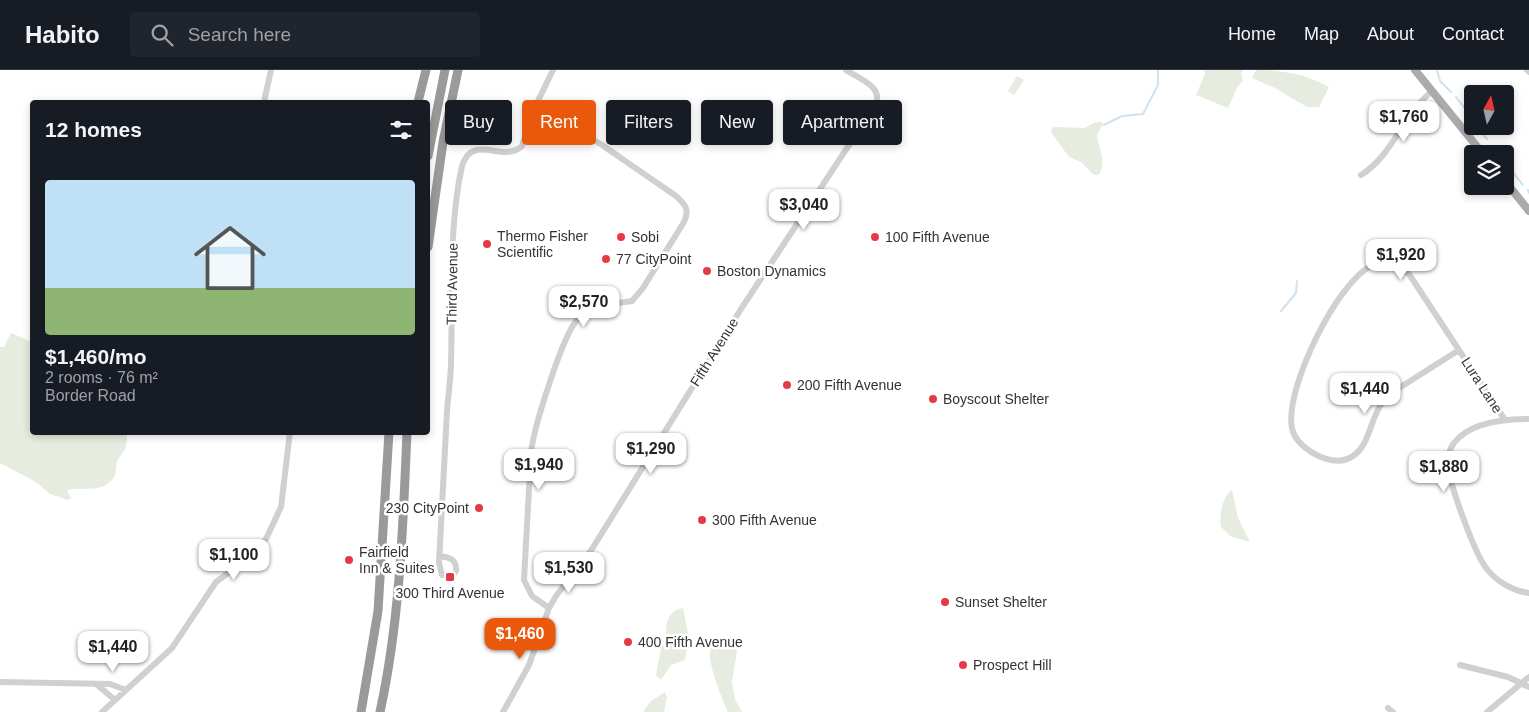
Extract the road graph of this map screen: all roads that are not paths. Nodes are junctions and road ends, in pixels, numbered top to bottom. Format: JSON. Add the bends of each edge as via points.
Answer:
{"nodes":[{"id":1,"x":271,"y":70,"type":"edge"},
{"id":2,"x":421,"y":70,"type":"edge"},
{"id":3,"x":426,"y":70,"type":"edge"},
{"id":4,"x":445,"y":70,"type":"edge"},
{"id":5,"x":458,"y":70,"type":"edge"},
{"id":6,"x":553,"y":70,"type":"edge"},
{"id":7,"x":846,"y":70,"type":"edge"},
{"id":8,"x":1415,"y":70,"type":"edge"},
{"id":9,"x":1432,"y":91,"type":"junction"},
{"id":10,"x":419,"y":99,"type":"edge"},
{"id":11,"x":264,"y":100,"type":"edge"},
{"id":12,"x":538,"y":100,"type":"edge"},
{"id":13,"x":596,"y":141,"type":"edge"},
{"id":14,"x":522,"y":144,"type":"edge"},
{"id":15,"x":1476,"y":145,"type":"edge"},
{"id":16,"x":430,"y":146,"type":"edge"},
{"id":17,"x":1361,"y":174,"type":"dead end"},
{"id":18,"x":1514,"y":192,"type":"edge"},
{"id":19,"x":1529,"y":211,"type":"edge"},
{"id":20,"x":430,"y":233,"type":"edge"},
{"id":21,"x":1459,"y":350,"type":"junction"},
{"id":22,"x":1529,"y":419,"type":"edge"},
{"id":23,"x":1505,"y":420,"type":"junction"},
{"id":24,"x":290,"y":435,"type":"edge"},
{"id":25,"x":389,"y":435,"type":"edge"},
{"id":26,"x":407,"y":435,"type":"edge"},
{"id":27,"x":439,"y":556,"type":"dead end"},
{"id":28,"x":1529,"y":594,"type":"edge"},
{"id":29,"x":549,"y":608,"type":"junction"},
{"id":30,"x":1460,"y":665,"type":"dead end"},
{"id":31,"x":1529,"y":677,"type":"edge"},
{"id":32,"x":0,"y":682,"type":"edge"},
{"id":33,"x":93,"y":683,"type":"junction"},
{"id":34,"x":1526,"y":685,"type":"edge"},
{"id":35,"x":126,"y":690,"type":"junction"},
{"id":36,"x":115,"y":700,"type":"junction"},
{"id":37,"x":102,"y":712,"type":"edge"},
{"id":38,"x":361,"y":712,"type":"edge"},
{"id":39,"x":380,"y":712,"type":"edge"},
{"id":40,"x":503,"y":712,"type":"edge"},
{"id":41,"x":1487,"y":712,"type":"edge"}],
"edges":[{"from":1,"to":11,"type":"street"},
{"from":2,"to":10,"type":"highway"},
{"from":3,"to":10,"type":"highway"},
{"from":4,"to":16,"type":"highway"},
{"from":5,"to":20,"type":"highway","via":[[445,128]]},
{"from":6,"to":12,"type":"street","name":"Third Avenue"},
{"from":7,"to":29,"type":"street","name":"Fifth Avenue","via":[[874,88],[878,95],[875,106],[741,309],[592,549]]},
{"from":8,"to":9,"type":"main road"},
{"from":9,"to":15,"type":"main road"},
{"from":9,"to":17,"type":"street","via":[[1413,110],[1381,159]]},
{"from":13,"to":29,"type":"street","via":[[676,196],[685,204],[687,212],[684,222],[632,301],[605,305],[577,319],[567,336],[544,401],[530,453],[524,575],[529,591]]},
{"from":14,"to":27,"type":"street","name":"Third Avenue","via":[[509,152],[474,150],[466,156],[461,169],[451,259],[451,370]]},
{"from":18,"to":19,"type":"main road"},
{"from":21,"to":21,"type":"street","name":"Lura Lane","via":[[1388,397],[1378,411],[1364,444],[1353,457],[1343,461],[1328,460],[1303,446],[1295,436],[1291,419],[1311,346],[1349,287],[1363,271],[1376,263],[1393,263],[1409,274]]},
{"from":21,"to":23,"type":"street","name":"Lura Lane"},
{"from":22,"to":23,"type":"street"},
{"from":23,"to":28,"type":"street","via":[[1463,435],[1454,442],[1448,463],[1454,489],[1486,568],[1509,587]]},
{"from":24,"to":35,"type":"street","via":[[282,501],[269,535],[255,552],[214,584],[176,643]]},
{"from":25,"to":38,"type":"highway","via":[[378,611]]},
{"from":26,"to":39,"type":"highway","via":[[398,594]]},
{"from":29,"to":40,"type":"street","name":"Fifth Avenue","via":[[529,665]]},
{"from":30,"to":34,"type":"street"},
{"from":31,"to":34,"type":"street"},
{"from":32,"to":33,"type":"street"},
{"from":33,"to":35,"type":"street","via":[[113,684]]},
{"from":33,"to":36,"type":"street"},
{"from":34,"to":41,"type":"street"},
{"from":35,"to":36,"type":"street"},
{"from":36,"to":37,"type":"street"}]}
